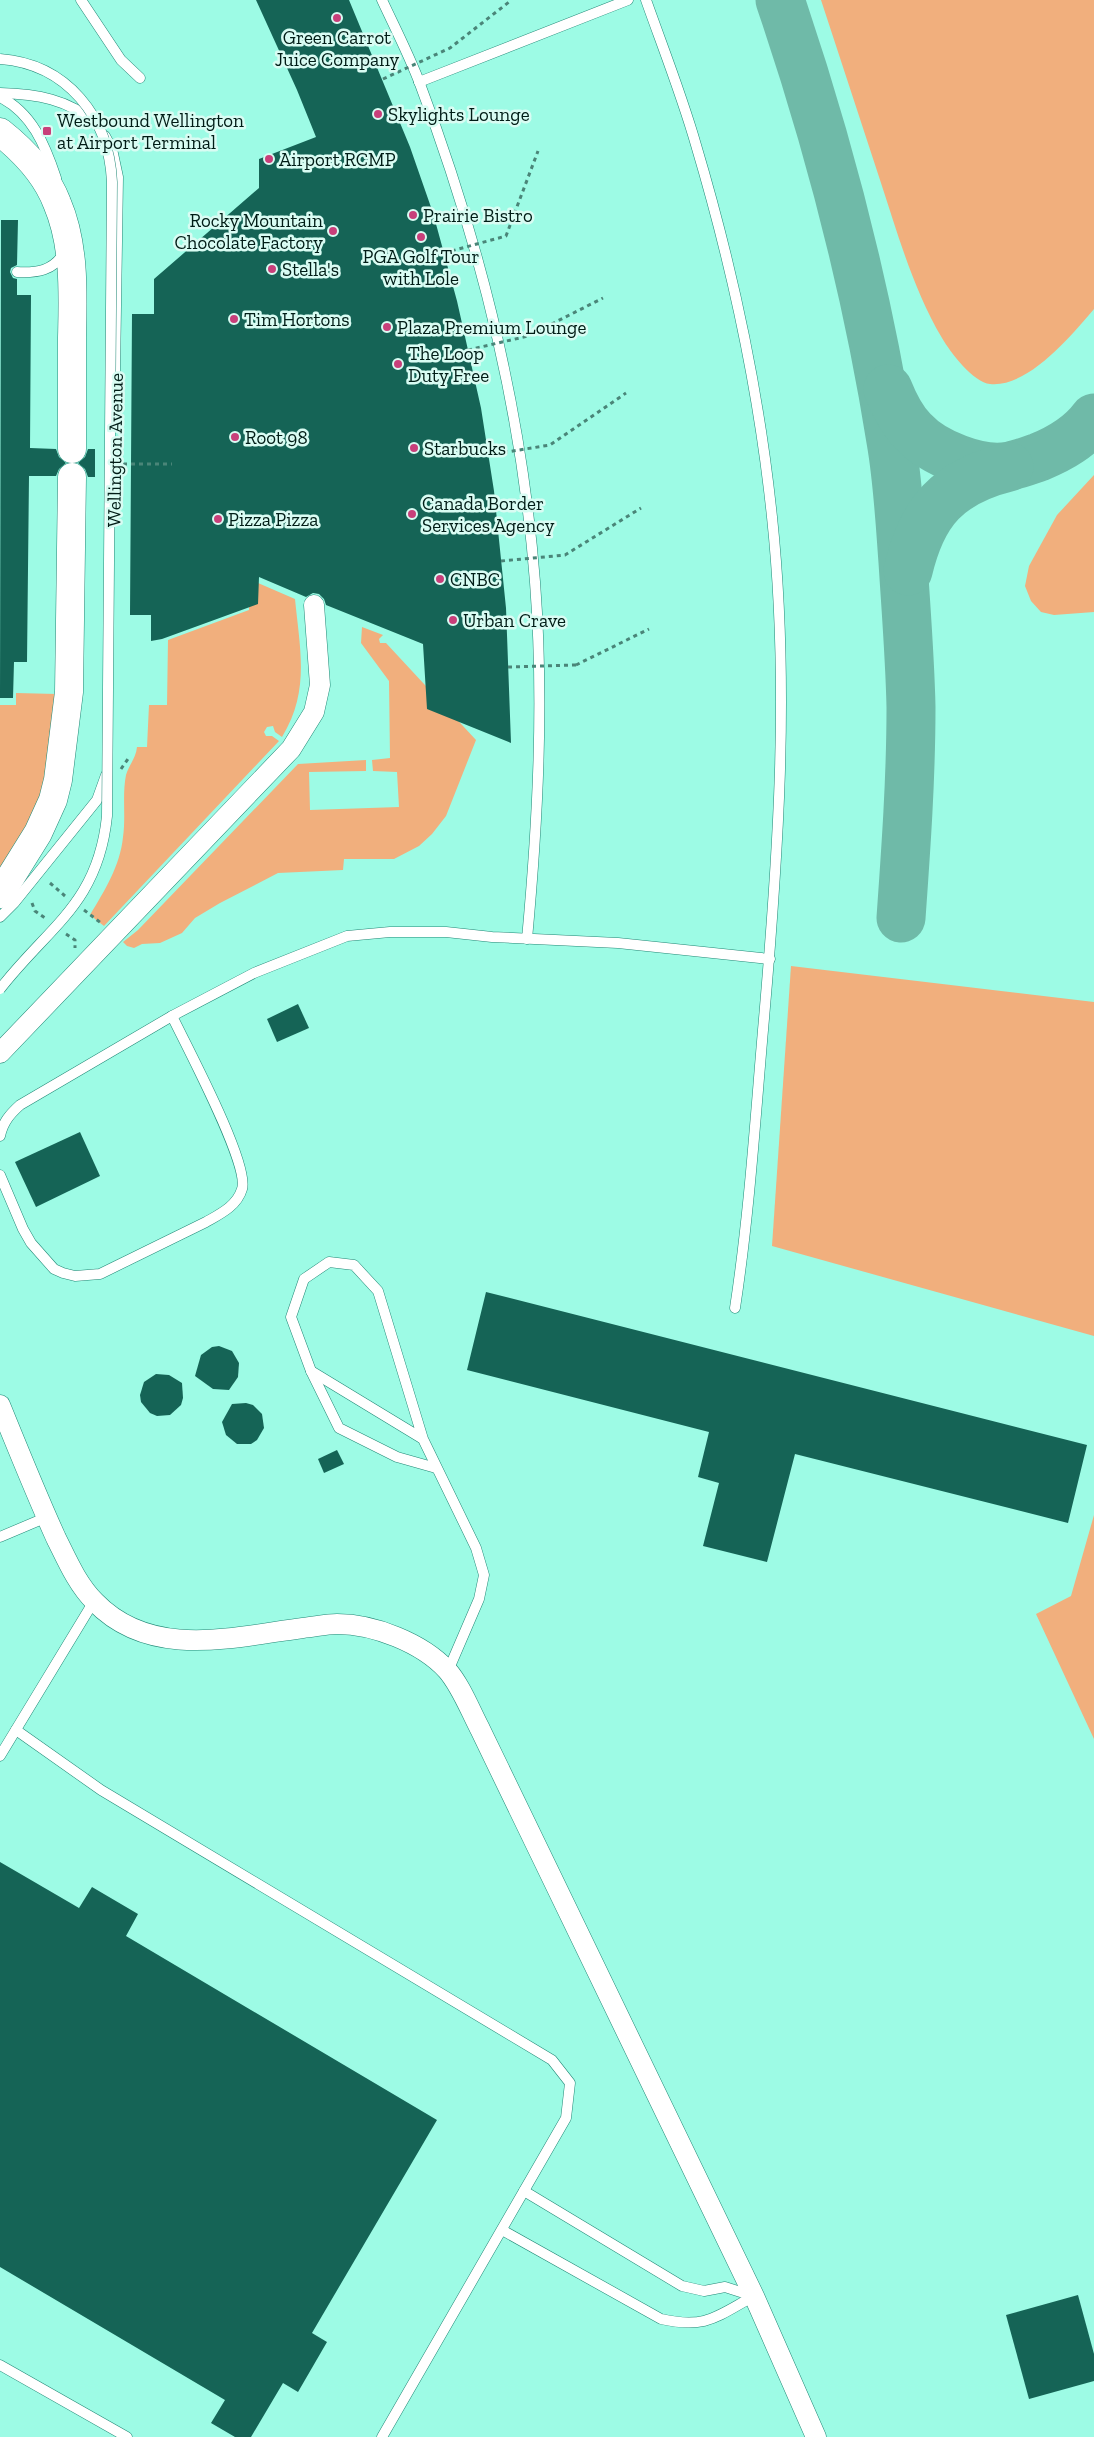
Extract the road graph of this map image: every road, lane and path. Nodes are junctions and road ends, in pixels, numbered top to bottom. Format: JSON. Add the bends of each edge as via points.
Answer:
{"nodes":[{"id":1,"x":81,"y":0,"type":"edge"},
{"id":2,"x":382,"y":0,"type":"edge"},
{"id":3,"x":628,"y":0,"type":"edge"},
{"id":4,"x":646,"y":0,"type":"edge"},
{"id":5,"x":510,"y":2,"type":"dead end"},
{"id":6,"x":0,"y":59,"type":"edge"},
{"id":7,"x":140,"y":78,"type":"dead end"},
{"id":8,"x":383,"y":80,"type":"dead end"},
{"id":9,"x":419,"y":82,"type":"junction"},
{"id":10,"x":0,"y":93,"type":"edge"},
{"id":11,"x":0,"y":97,"type":"edge"},
{"id":12,"x":0,"y":132,"type":"edge"},
{"id":13,"x":538,"y":151,"type":"dead end"},
{"id":14,"x":68,"y":241,"type":"junction"},
{"id":15,"x":444,"y":253,"type":"dead end"},
{"id":16,"x":17,"y":272,"type":"dead end"},
{"id":17,"x":72,"y":274,"type":"junction"},
{"id":18,"x":603,"y":298,"type":"dead end"},
{"id":19,"x":468,"y":350,"type":"dead end"},
{"id":20,"x":626,"y":393,"type":"dead end"},
{"id":21,"x":72,"y":449,"type":"dead end"},
{"id":22,"x":488,"y":455,"type":"dead end"},
{"id":23,"x":114,"y":464,"type":"junction"},
{"id":24,"x":172,"y":464,"type":"dead end"},
{"id":25,"x":72,"y":477,"type":"dead end"},
{"id":26,"x":641,"y":508,"type":"dead end"},
{"id":27,"x":501,"y":561,"type":"dead end"},
{"id":28,"x":314,"y":605,"type":"dead end"},
{"id":29,"x":649,"y":629,"type":"dead end"},
{"id":30,"x":508,"y":667,"type":"dead end"},
{"id":31,"x":0,"y":894,"type":"edge"},
{"id":32,"x":0,"y":917,"type":"edge"},
{"id":33,"x":527,"y":939,"type":"junction"},
{"id":34,"x":770,"y":959,"type":"junction"},
{"id":35,"x":0,"y":990,"type":"edge"},
{"id":36,"x":172,"y":1016,"type":"junction"},
{"id":37,"x":0,"y":1053,"type":"edge"},
{"id":38,"x":0,"y":1136,"type":"edge"},
{"id":39,"x":0,"y":1175,"type":"edge"},
{"id":40,"x":735,"y":1308,"type":"dead end"},
{"id":41,"x":311,"y":1371,"type":"junction"},
{"id":42,"x":0,"y":1405,"type":"edge"},
{"id":43,"x":423,"y":1440,"type":"junction"},
{"id":44,"x":436,"y":1468,"type":"junction"},
{"id":45,"x":47,"y":1517,"type":"junction"},
{"id":46,"x":0,"y":1537,"type":"edge"},
{"id":47,"x":94,"y":1601,"type":"junction"},
{"id":48,"x":448,"y":1671,"type":"junction"},
{"id":49,"x":16,"y":1730,"type":"junction"},
{"id":50,"x":0,"y":1756,"type":"edge"},
{"id":51,"x":524,"y":2191,"type":"junction"},
{"id":52,"x":502,"y":2230,"type":"junction"},
{"id":53,"x":754,"y":2296,"type":"junction"},
{"id":54,"x":0,"y":2365,"type":"edge"},
{"id":55,"x":127,"y":2437,"type":"edge"},
{"id":56,"x":382,"y":2437,"type":"edge"},
{"id":57,"x":816,"y":2437,"type":"edge"}],
"edges":[{"from":1,"to":7,"type":"lane","via":[[120,60]]},
{"from":2,"to":9,"type":"lane"},
{"from":3,"to":9,"type":"lane"},
{"from":4,"to":34,"type":"lane","via":[[711,196],[740,318],[763,449],[777,580],[782,734]]},
{"from":5,"to":8,"type":"path","bridge":true,"via":[[450,48]]},
{"from":6,"to":35,"type":"lane","name":"Wellington Avenue","bridge":true,"via":[[42,68],[82,100],[103,132],[109,150],[112,182],[105,836],[95,869],[79,899]]},
{"from":9,"to":33,"type":"lane","via":[[450,170],[482,280],[508,386],[526,504],[540,695],[538,790]]},
{"from":10,"to":23,"type":"lane","name":"Wellington Avenue","via":[[40,96],[72,106],[96,125],[112,149],[118,177]]},
{"from":11,"to":17,"type":"lane","via":[[24,114],[49,157],[67,213]]},
{"from":12,"to":14,"type":"main road","via":[[27,157],[49,186],[58,204]]},
{"from":13,"to":15,"type":"path","bridge":true,"via":[[506,236]]},
{"from":14,"to":16,"type":"lane","via":[[64,254],[51,268]]},
{"from":14,"to":17,"type":"main road"},
{"from":17,"to":21,"type":"main road"},
{"from":18,"to":19,"type":"path","bridge":true,"via":[[528,336]]},
{"from":20,"to":22,"type":"path","bridge":true,"via":[[550,445]]},
{"from":23,"to":24,"type":"path"},
{"from":23,"to":32,"type":"lane","name":"Wellington Avenue","via":[[112,738],[105,778],[96,800]]},
{"from":25,"to":31,"type":"main road","via":[[69,692],[58,780],[38,833]]},
{"from":26,"to":27,"type":"path","bridge":true,"via":[[565,555]]},
{"from":28,"to":37,"type":"street","via":[[320,684],[314,712],[291,749]]},
{"from":29,"to":30,"type":"path","bridge":true,"via":[[576,665]]},
{"from":33,"to":34,"type":"lane"},
{"from":33,"to":36,"type":"lane","via":[[446,932],[347,936],[254,973]]},
{"from":34,"to":40,"type":"lane","via":[[744,1250]]},
{"from":36,"to":38,"type":"lane","via":[[20,1105],[9,1115]]},
{"from":36,"to":39,"type":"lane","via":[[233,1146],[241,1170],[243,1187],[234,1203],[223,1213],[100,1274],[76,1276],[54,1270],[31,1243]]},
{"from":41,"to":43,"type":"lane"},
{"from":41,"to":43,"type":"lane","via":[[291,1317],[304,1279],[329,1262],[354,1265],[378,1291]]},
{"from":41,"to":44,"type":"lane","via":[[339,1428],[396,1457]]},
{"from":42,"to":45,"type":"street"},
{"from":43,"to":44,"type":"lane"},
{"from":44,"to":48,"type":"lane","via":[[476,1548],[484,1575],[479,1599]]},
{"from":45,"to":46,"type":"lane"},
{"from":45,"to":47,"type":"street","via":[[72,1570]]},
{"from":47,"to":48,"type":"street","via":[[127,1627],[161,1639],[199,1640],[338,1624],[369,1629],[427,1651]]},
{"from":47,"to":49,"type":"lane"},
{"from":48,"to":53,"type":"street","via":[[480,1729]]},
{"from":49,"to":50,"type":"lane"},
{"from":49,"to":51,"type":"lane","via":[[101,1790],[552,2060],[570,2084],[566,2118]]},
{"from":51,"to":52,"type":"lane"},
{"from":51,"to":53,"type":"lane","via":[[682,2286],[704,2291],[725,2287]]},
{"from":52,"to":53,"type":"lane","via":[[661,2319],[682,2324],[708,2322]]},
{"from":52,"to":56,"type":"lane"},
{"from":53,"to":57,"type":"street"},
{"from":54,"to":55,"type":"lane"}]}
